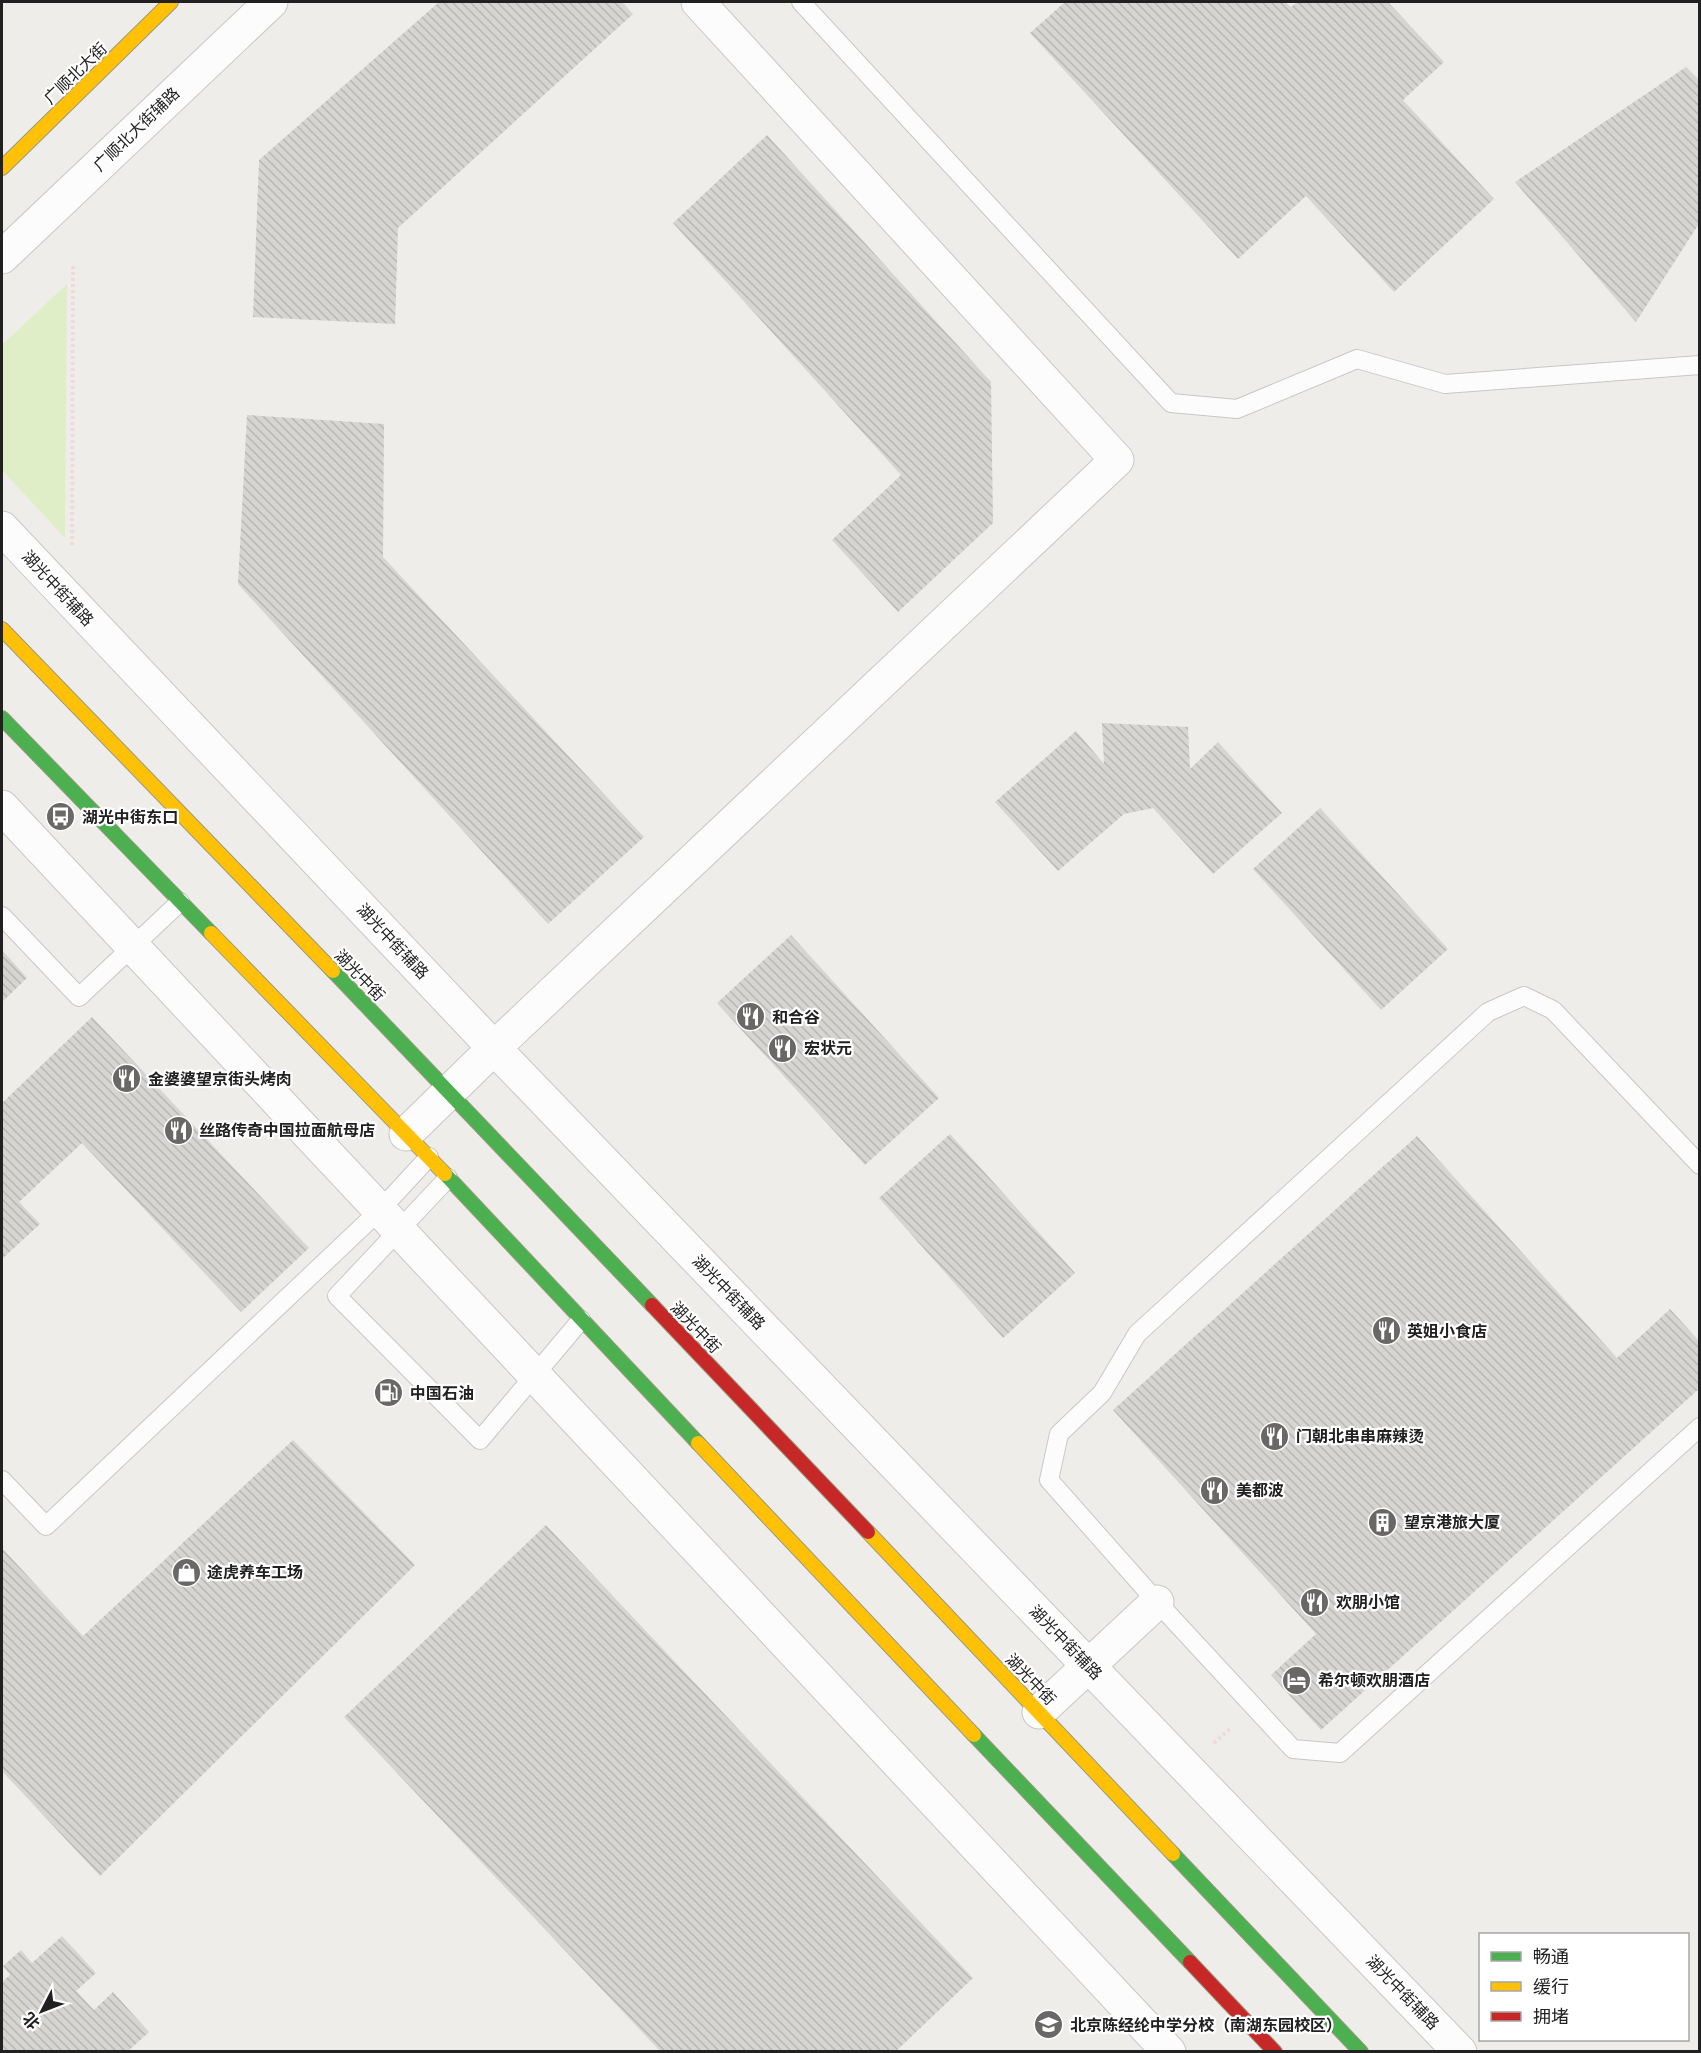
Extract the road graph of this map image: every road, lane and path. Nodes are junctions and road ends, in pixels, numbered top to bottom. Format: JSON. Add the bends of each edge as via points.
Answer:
{"nodes":[{"id":1,"x":171,"y":2,"type":"edge"},
{"id":2,"x":271,"y":2,"type":"edge"},
{"id":3,"x":698,"y":2,"type":"edge"},
{"id":4,"x":801,"y":2,"type":"edge"},
{"id":5,"x":2,"y":168,"type":"edge"},
{"id":6,"x":2,"y":258,"type":"edge"},
{"id":7,"x":73,"y":264,"type":"dead end"},
{"id":8,"x":1700,"y":365,"type":"edge"},
{"id":9,"x":2,"y":528,"type":"edge"},
{"id":10,"x":72,"y":546,"type":"dead end"},
{"id":11,"x":2,"y":629,"type":"edge"},
{"id":12,"x":2,"y":718,"type":"edge"},
{"id":13,"x":2,"y":807,"type":"edge"},
{"id":14,"x":180,"y":902,"type":"junction"},
{"id":15,"x":2,"y":916,"type":"edge"},
{"id":16,"x":133,"y":946,"type":"junction"},
{"id":17,"x":494,"y":1048,"type":"junction"},
{"id":18,"x":449,"y":1090,"type":"junction"},
{"id":19,"x":417,"y":1145,"type":"junction"},
{"id":20,"x":1700,"y":1165,"type":"edge"},
{"id":21,"x":448,"y":1178,"type":"junction"},
{"id":22,"x":390,"y":1220,"type":"junction"},
{"id":23,"x":580,"y":1320,"type":"junction"},
{"id":24,"x":535,"y":1376,"type":"junction"},
{"id":25,"x":1700,"y":1427,"type":"edge"},
{"id":26,"x":2,"y":1480,"type":"edge"},
{"id":27,"x":1157,"y":1602,"type":"junction"},
{"id":28,"x":1089,"y":1666,"type":"junction"},
{"id":29,"x":1254,"y":1707,"type":"junction"},
{"id":30,"x":1040,"y":1712,"type":"junction"},
{"id":31,"x":1211,"y":1746,"type":"dead end"},
{"id":32,"x":1169,"y":2052,"type":"edge"},
{"id":33,"x":1275,"y":2052,"type":"edge"},
{"id":34,"x":1361,"y":2052,"type":"edge"},
{"id":35,"x":1460,"y":2052,"type":"edge"}],
"edges":[{"from":1,"to":5,"type":"main road","name":"广顺北大街"},
{"from":2,"to":6,"type":"street","name":"广顺北大街辅路"},
{"from":3,"to":17,"type":"street","via":[[1117,459]]},
{"from":4,"to":8,"type":"lane","via":[[1171,403],[1237,410],[1357,359],[1445,384]]},
{"from":7,"to":10,"type":"path"},
{"from":9,"to":17,"type":"street","name":"湖光中街辅路"},
{"from":11,"to":18,"type":"main road","name":"湖光中街"},
{"from":12,"to":14,"type":"main road"},
{"from":13,"to":16,"type":"street"},
{"from":14,"to":16,"type":"lane"},
{"from":14,"to":19,"type":"main road"},
{"from":15,"to":16,"type":"lane","via":[[79,997]]},
{"from":16,"to":22,"type":"street"},
{"from":17,"to":18,"type":"street"},
{"from":17,"to":28,"type":"street","name":"湖光中街辅路"},
{"from":18,"to":19,"type":"street"},
{"from":18,"to":30,"type":"main road","name":"湖光中街"},
{"from":19,"to":21,"type":"main road"},
{"from":19,"to":22,"type":"lane"},
{"from":20,"to":27,"type":"lane","via":[[1553,1010],[1524,996],[1488,1012],[1137,1334],[1102,1393],[1059,1434],[1048,1480]]},
{"from":21,"to":22,"type":"lane"},
{"from":21,"to":23,"type":"main road"},
{"from":22,"to":24,"type":"street"},
{"from":22,"to":24,"type":"lane","via":[[337,1296],[480,1440]]},
{"from":22,"to":26,"type":"lane","via":[[46,1526]]},
{"from":23,"to":24,"type":"lane"},
{"from":23,"to":33,"type":"main road"},
{"from":24,"to":32,"type":"street"},
{"from":25,"to":29,"type":"lane","via":[[1340,1753],[1293,1749]]},
{"from":27,"to":28,"type":"street"},
{"from":27,"to":29,"type":"lane"},
{"from":28,"to":30,"type":"street"},
{"from":28,"to":35,"type":"street","name":"湖光中街辅路"},
{"from":29,"to":31,"type":"path"},
{"from":30,"to":34,"type":"main road","name":"湖光中街"}]}
